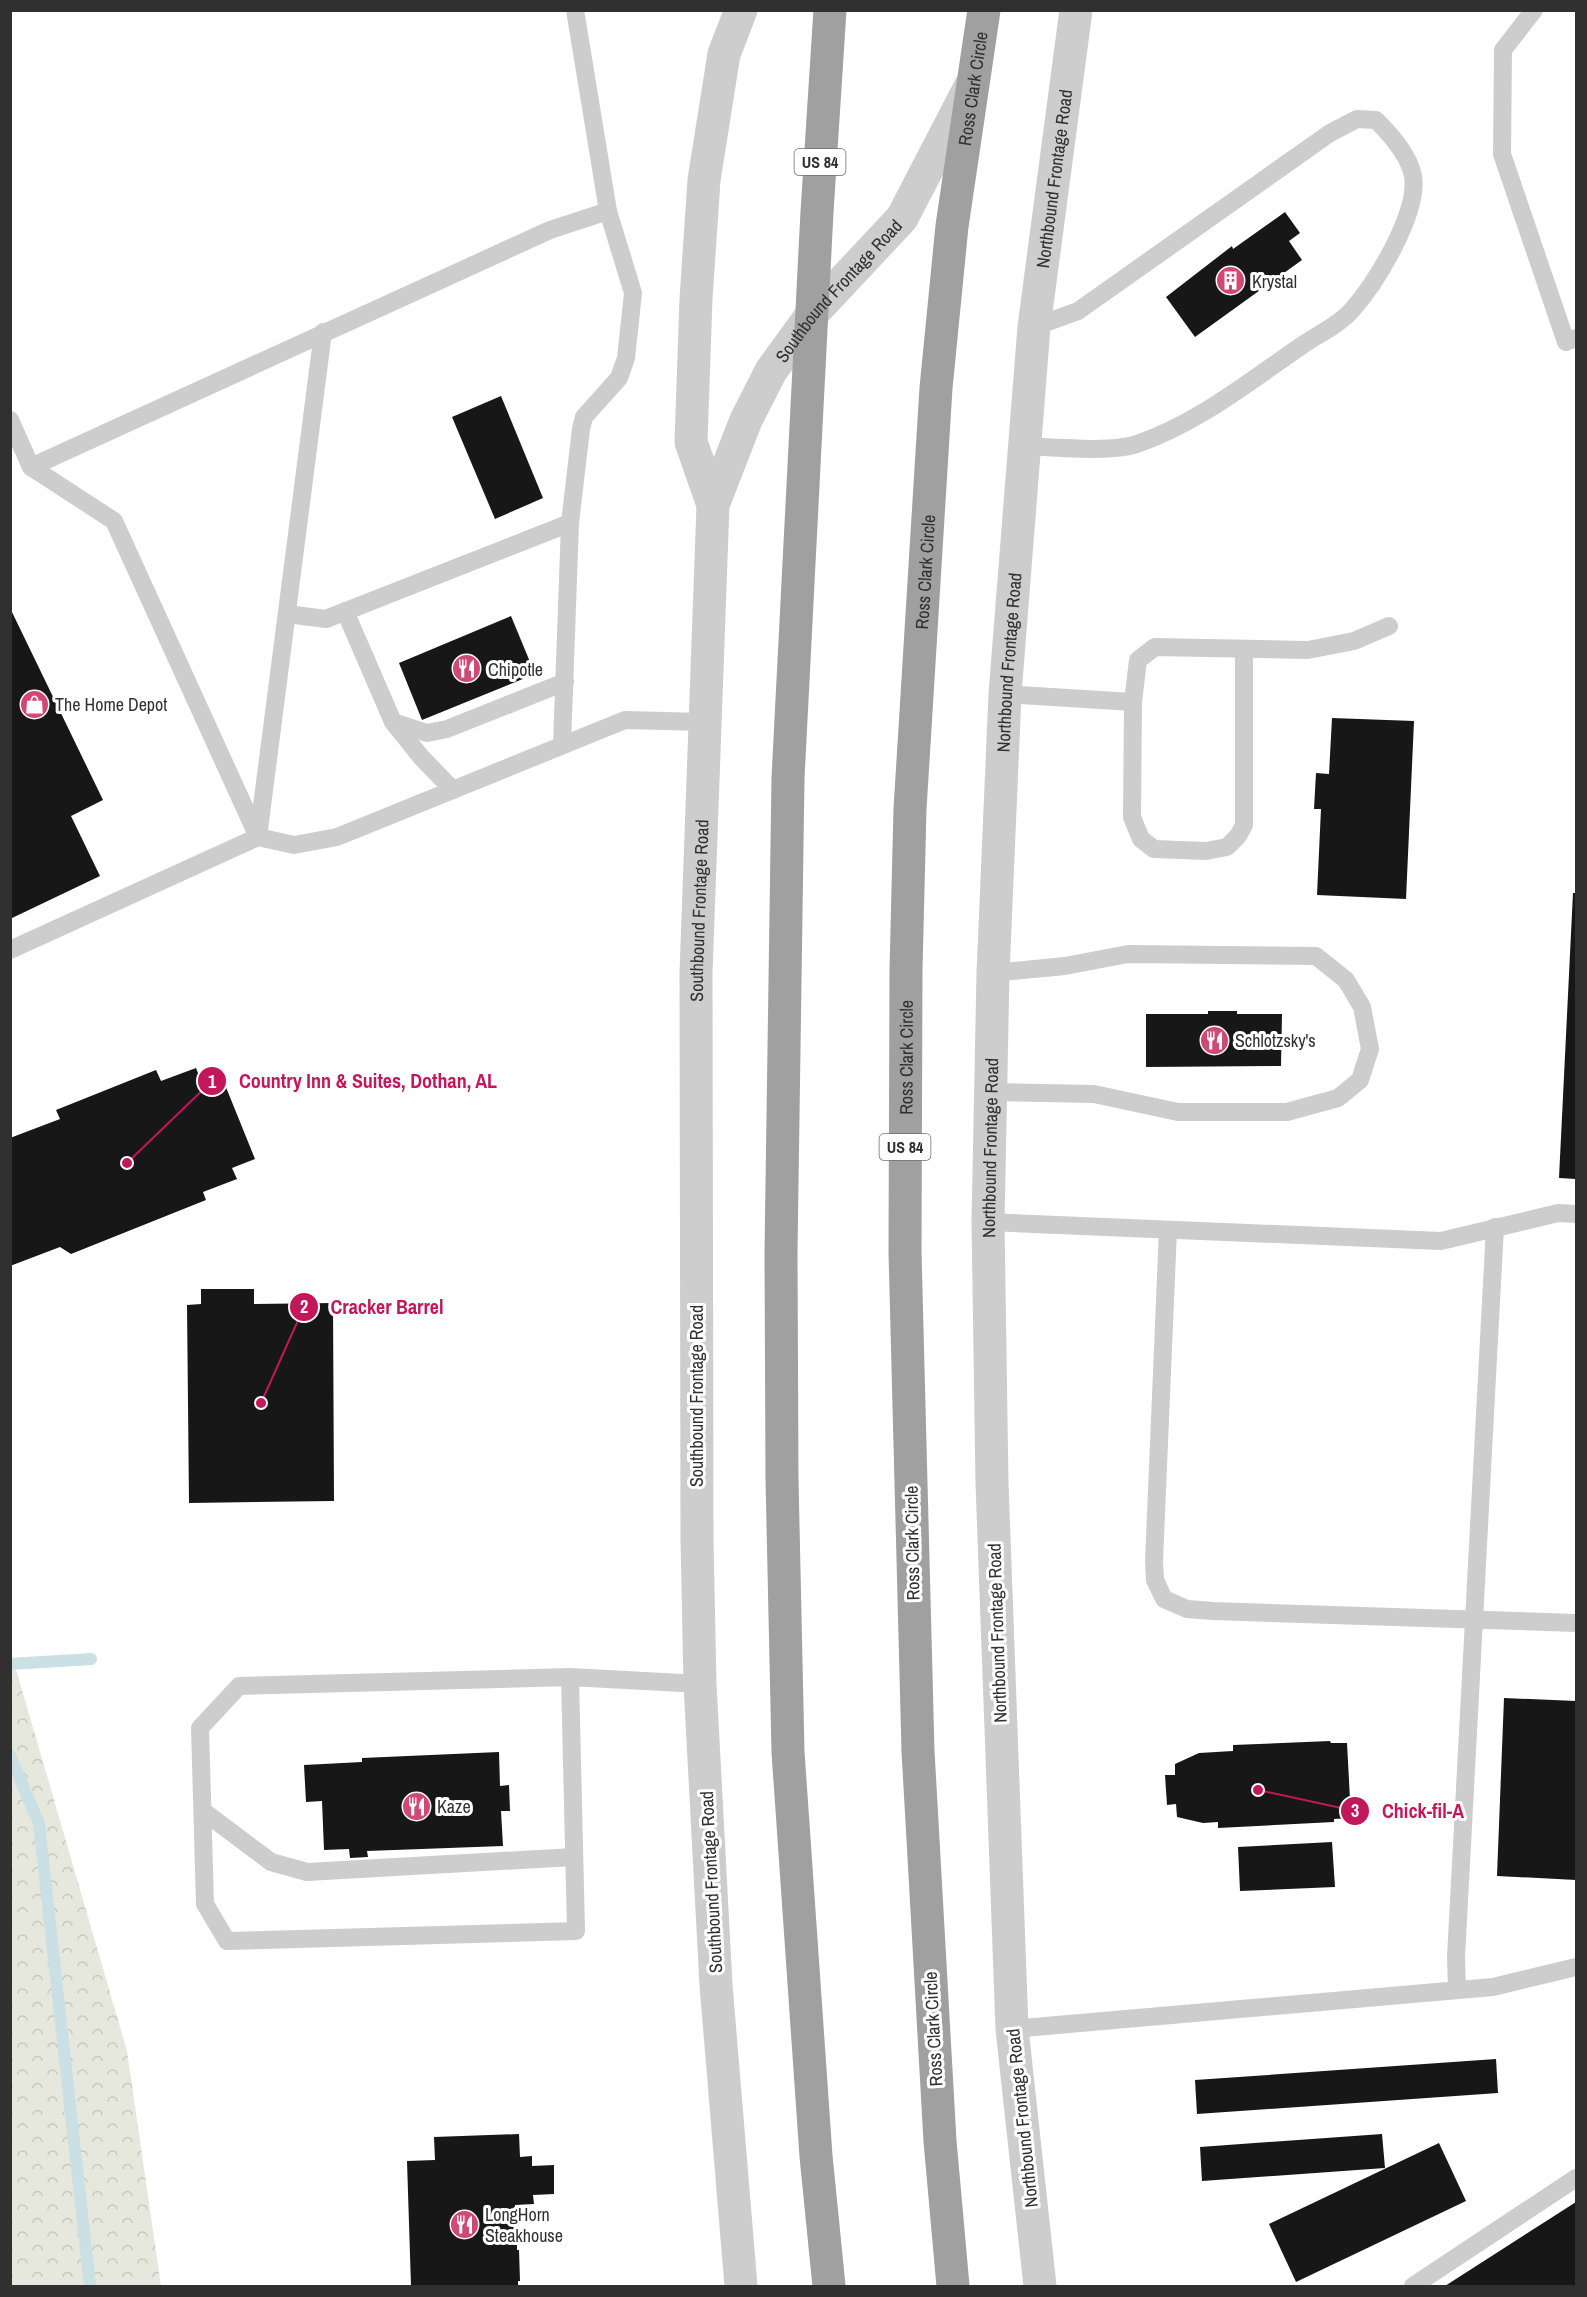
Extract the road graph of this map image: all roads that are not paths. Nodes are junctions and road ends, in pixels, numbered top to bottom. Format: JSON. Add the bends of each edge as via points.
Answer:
{"nodes":[{"id":1,"x":575,"y":10,"type":"edge"},
{"id":2,"x":741,"y":10,"type":"edge"},
{"id":3,"x":831,"y":10,"type":"edge"},
{"id":4,"x":984,"y":10,"type":"edge"},
{"id":5,"x":1076,"y":10,"type":"edge"},
{"id":6,"x":1534,"y":10,"type":"edge"},
{"id":7,"x":974,"y":80,"type":"junction"},
{"id":8,"x":608,"y":211,"type":"junction"},
{"id":9,"x":813,"y":313,"type":"junction"},
{"id":10,"x":1034,"y":327,"type":"junction"},
{"id":11,"x":323,"y":332,"type":"junction"},
{"id":12,"x":1576,"y":338,"type":"edge"},
{"id":13,"x":10,"y":420,"type":"edge"},
{"id":14,"x":1023,"y":446,"type":"junction"},
{"id":15,"x":31,"y":467,"type":"junction"},
{"id":16,"x":713,"y":505,"type":"junction"},
{"id":17,"x":570,"y":523,"type":"junction"},
{"id":18,"x":345,"y":611,"type":"junction"},
{"id":19,"x":287,"y":614,"type":"junction"},
{"id":20,"x":1389,"y":626,"type":"dead end"},
{"id":21,"x":1244,"y":649,"type":"junction"},
{"id":22,"x":565,"y":682,"type":"junction"},
{"id":23,"x":1005,"y":694,"type":"junction"},
{"id":24,"x":1133,"y":702,"type":"junction"},
{"id":25,"x":393,"y":722,"type":"junction"},
{"id":26,"x":703,"y":722,"type":"junction"},
{"id":27,"x":562,"y":745,"type":"junction"},
{"id":28,"x":453,"y":790,"type":"junction"},
{"id":29,"x":258,"y":837,"type":"junction"},
{"id":30,"x":10,"y":950,"type":"edge"},
{"id":31,"x":993,"y":973,"type":"junction"},
{"id":32,"x":991,"y":1092,"type":"junction"},
{"id":33,"x":1576,"y":1214,"type":"edge"},
{"id":34,"x":988,"y":1222,"type":"junction"},
{"id":35,"x":1495,"y":1227,"type":"junction"},
{"id":36,"x":1168,"y":1230,"type":"junction"},
{"id":37,"x":1475,"y":1619,"type":"junction"},
{"id":38,"x":1576,"y":1623,"type":"edge"},
{"id":39,"x":570,"y":1677,"type":"junction"},
{"id":40,"x":700,"y":1684,"type":"junction"},
{"id":41,"x":203,"y":1811,"type":"junction"},
{"id":42,"x":574,"y":1857,"type":"junction"},
{"id":43,"x":1576,"y":1967,"type":"edge"},
{"id":44,"x":1457,"y":1990,"type":"junction"},
{"id":45,"x":1012,"y":2029,"type":"junction"},
{"id":46,"x":1576,"y":2178,"type":"edge"},
{"id":47,"x":741,"y":2286,"type":"edge"},
{"id":48,"x":829,"y":2286,"type":"edge"},
{"id":49,"x":953,"y":2286,"type":"edge"},
{"id":50,"x":1040,"y":2286,"type":"edge"},
{"id":51,"x":1413,"y":2286,"type":"edge"}],
"edges":[{"from":1,"to":8,"type":"lane"},
{"from":2,"to":16,"type":"street","name":"Southbound Frontage Road","via":[[724,54],[704,180],[696,298],[691,441]]},
{"from":3,"to":9,"type":"highway","number":"US 84"},
{"from":4,"to":7,"type":"highway","name":"Ross Clark Circle","number":"US 84"},
{"from":5,"to":10,"type":"street","name":"Northbound Frontage Road"},
{"from":6,"to":12,"type":"lane","via":[[1503,50],[1502,154],[1566,342]]},
{"from":7,"to":9,"type":"street","name":"Southbound Frontage Road","via":[[902,218]]},
{"from":7,"to":49,"type":"highway","name":"Ross Clark Circle","number":"US 84","via":[[952,226],[936,388],[910,810],[906,970],[905,1252],[918,1751],[940,2141]]},
{"from":8,"to":11,"type":"lane","via":[[550,230]]},
{"from":8,"to":17,"type":"lane","via":[[633,293],[626,358],[619,378],[584,417]]},
{"from":9,"to":16,"type":"street","name":"Southbound Frontage Road","via":[[771,371],[746,420]]},
{"from":9,"to":48,"type":"highway","number":"US 84","via":[[788,778],[780,1252],[788,1752],[816,2156]]},
{"from":10,"to":14,"type":"street","name":"Northbound Frontage Road"},
{"from":10,"to":14,"type":"lane","via":[[1086,306],[1330,133],[1357,119],[1376,120],[1407,159],[1413,176],[1412,200],[1395,242],[1351,312],[1174,429],[1134,445]]},
{"from":11,"to":15,"type":"lane"},
{"from":11,"to":19,"type":"lane"},
{"from":13,"to":15,"type":"lane"},
{"from":14,"to":23,"type":"street","name":"Northbound Frontage Road"},
{"from":15,"to":29,"type":"lane","via":[[114,521]]},
{"from":16,"to":26,"type":"street","name":"Southbound Frontage Road"},
{"from":17,"to":18,"type":"lane"},
{"from":17,"to":22,"type":"lane"},
{"from":18,"to":19,"type":"lane","via":[[326,619]]},
{"from":18,"to":25,"type":"lane"},
{"from":19,"to":29,"type":"lane"},
{"from":20,"to":21,"type":"lane","via":[[1354,641],[1308,650]]},
{"from":21,"to":24,"type":"lane","via":[[1155,647],[1138,660]]},
{"from":21,"to":24,"type":"lane","via":[[1244,825],[1227,847],[1206,851],[1154,849],[1141,839],[1132,817]]},
{"from":22,"to":25,"type":"lane","via":[[447,729],[427,733]]},
{"from":22,"to":27,"type":"lane"},
{"from":23,"to":24,"type":"lane"},
{"from":23,"to":31,"type":"street","name":"Northbound Frontage Road"},
{"from":25,"to":28,"type":"lane"},
{"from":26,"to":27,"type":"lane","via":[[625,720]]},
{"from":26,"to":40,"type":"street","name":"Southbound Frontage Road","via":[[695,1123]]},
{"from":27,"to":28,"type":"lane"},
{"from":28,"to":29,"type":"lane","via":[[337,837],[294,845]]},
{"from":29,"to":30,"type":"lane"},
{"from":31,"to":32,"type":"street","name":"Northbound Frontage Road"},
{"from":31,"to":32,"type":"lane","via":[[1065,966],[1128,954],[1316,956],[1346,980],[1362,1007],[1370,1049],[1360,1080],[1338,1098],[1287,1112],[1178,1112],[1094,1094]]},
{"from":32,"to":34,"type":"street","name":"Northbound Frontage Road"},
{"from":33,"to":35,"type":"lane","via":[[1558,1213]]},
{"from":34,"to":36,"type":"lane"},
{"from":34,"to":45,"type":"street","name":"Northbound Frontage Road","via":[[992,1494]]},
{"from":35,"to":36,"type":"lane","via":[[1441,1241]]},
{"from":35,"to":37,"type":"lane"},
{"from":36,"to":37,"type":"lane","via":[[1154,1561],[1155,1580],[1164,1599],[1187,1609],[1213,1611]]},
{"from":37,"to":38,"type":"lane"},
{"from":37,"to":44,"type":"lane"},
{"from":39,"to":40,"type":"lane"},
{"from":39,"to":41,"type":"lane","via":[[238,1686],[200,1728]]},
{"from":39,"to":42,"type":"lane"},
{"from":40,"to":47,"type":"street","name":"Southbound Frontage Road","via":[[716,1985]]},
{"from":41,"to":42,"type":"lane","via":[[271,1862],[307,1872]]},
{"from":41,"to":42,"type":"lane","via":[[205,1904],[227,1941],[576,1931]]},
{"from":43,"to":44,"type":"lane","via":[[1493,1987]]},
{"from":44,"to":45,"type":"lane"},
{"from":45,"to":50,"type":"street","name":"Northbound Frontage Road"},
{"from":46,"to":51,"type":"lane"}]}
